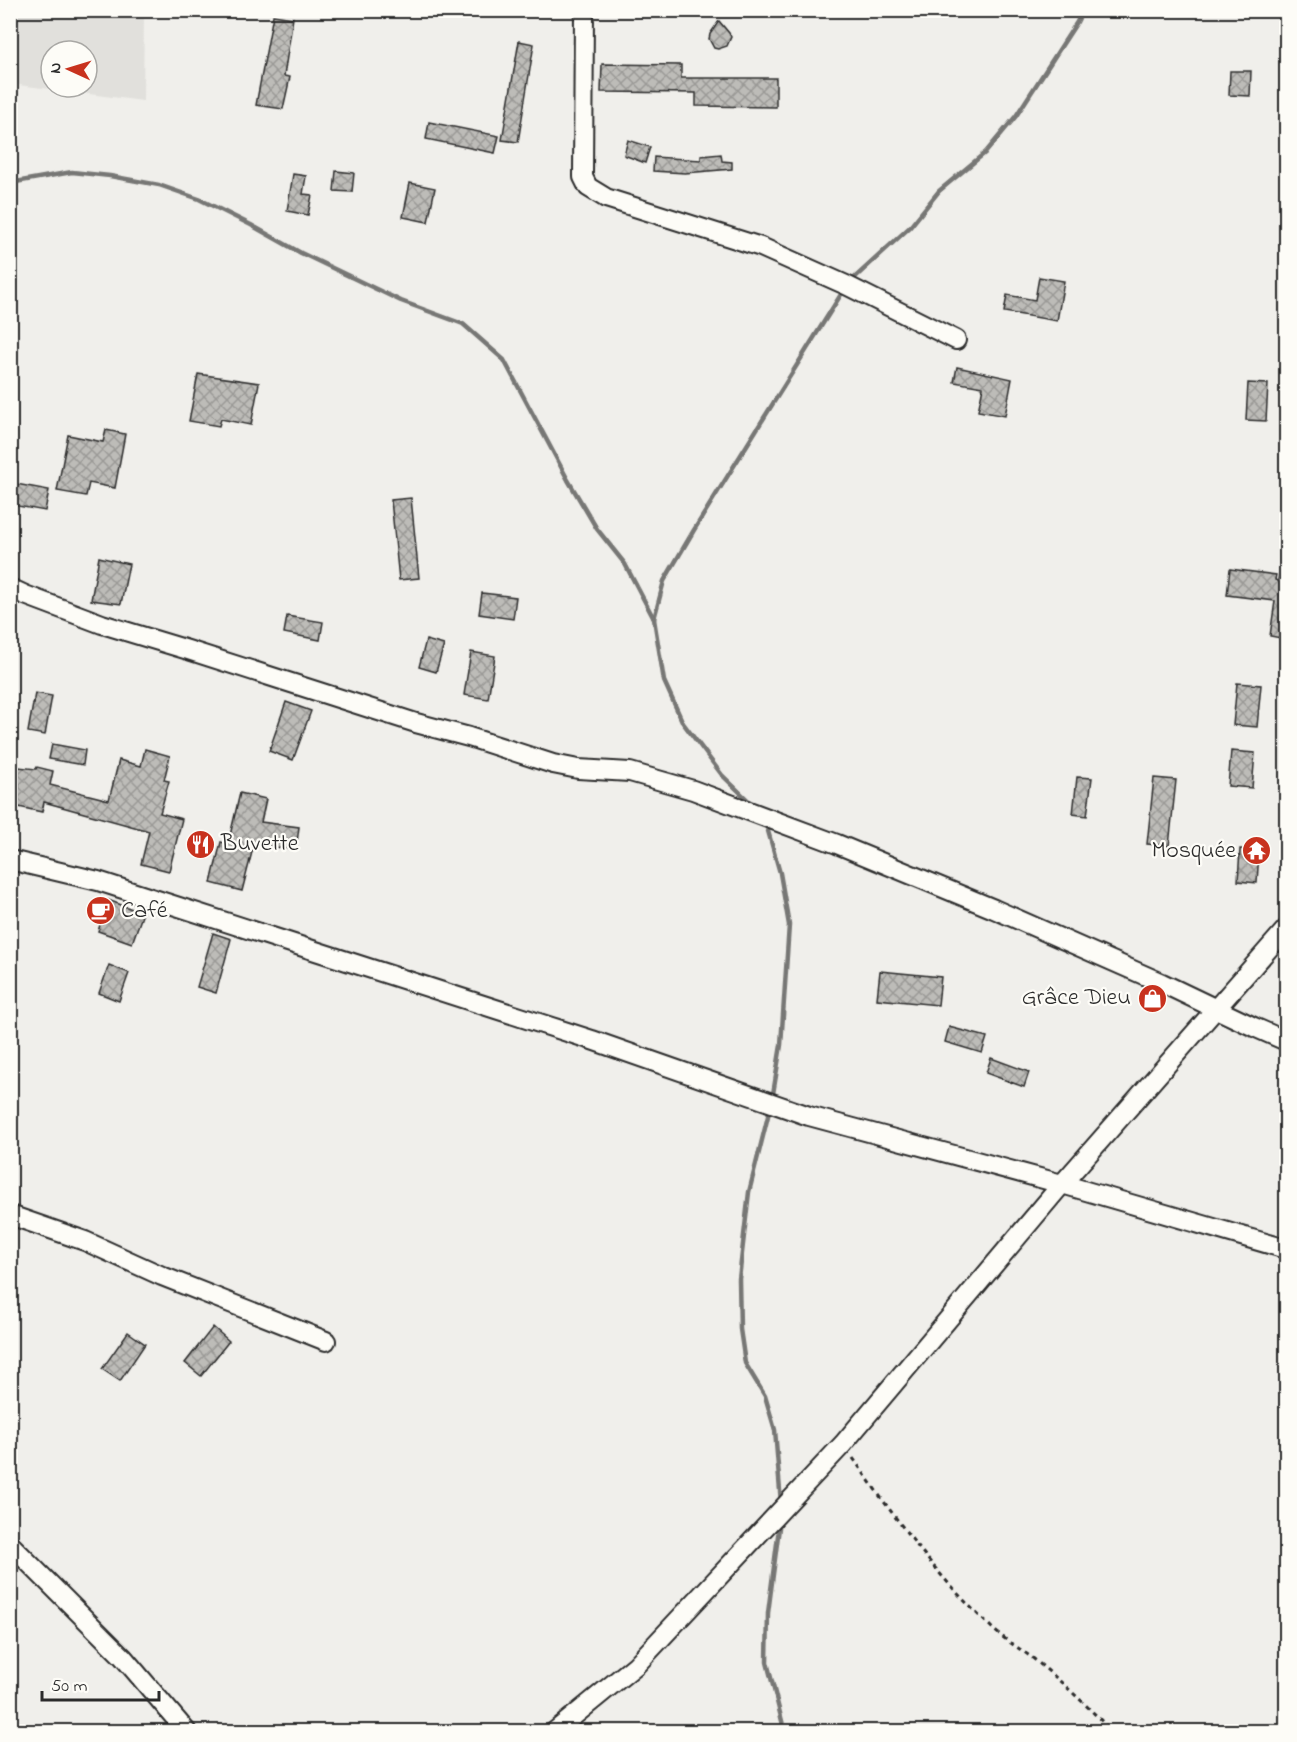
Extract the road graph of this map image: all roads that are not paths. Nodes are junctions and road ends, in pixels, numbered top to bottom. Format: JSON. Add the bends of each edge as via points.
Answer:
{"nodes":[{"id":1,"x":584,"y":10,"type":"edge"},
{"id":2,"x":956,"y":340,"type":"dead end"},
{"id":3,"x":10,"y":588,"type":"edge"},
{"id":4,"x":10,"y":860,"type":"edge"},
{"id":5,"x":1287,"y":929,"type":"edge"},
{"id":6,"x":1216,"y":1008,"type":"junction"},
{"id":7,"x":1287,"y":1041,"type":"edge"},
{"id":8,"x":1062,"y":1185,"type":"junction"},
{"id":9,"x":10,"y":1215,"type":"edge"},
{"id":10,"x":1287,"y":1249,"type":"edge"},
{"id":11,"x":326,"y":1341,"type":"dead end"},
{"id":12,"x":10,"y":1544,"type":"edge"},
{"id":13,"x":187,"y":1731,"type":"edge"},
{"id":14,"x":554,"y":1731,"type":"edge"}],
"edges":[{"from":1,"to":2,"type":"street","via":[[583,177],[588,187],[606,198],[761,247]]},
{"from":3,"to":6,"type":"street","via":[[102,624],[553,765],[630,772],[693,790],[994,909]]},
{"from":4,"to":8,"type":"street","via":[[198,913],[592,1040],[809,1116]]},
{"from":5,"to":6,"type":"street"},
{"from":6,"to":7,"type":"street"},
{"from":6,"to":8,"type":"street"},
{"from":8,"to":10,"type":"street"},
{"from":8,"to":14,"type":"street","via":[[843,1444],[636,1665]]},
{"from":9,"to":11,"type":"street","via":[[85,1241]]},
{"from":12,"to":13,"type":"street","via":[[123,1657]]}]}
